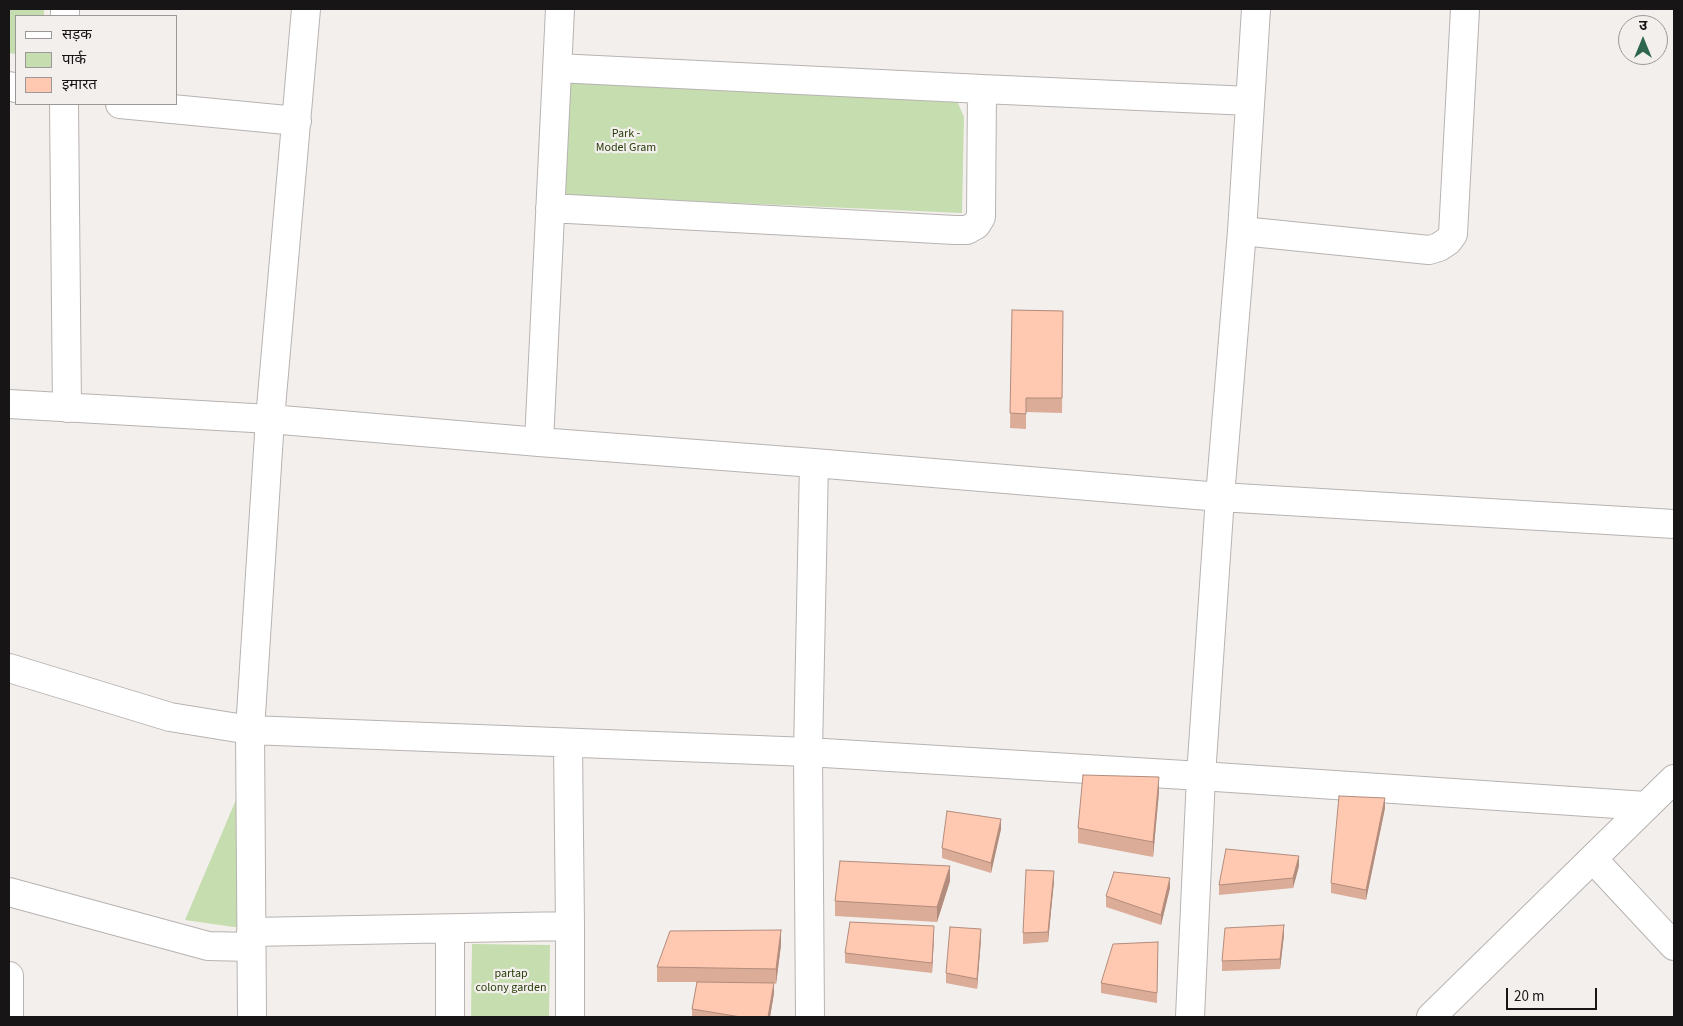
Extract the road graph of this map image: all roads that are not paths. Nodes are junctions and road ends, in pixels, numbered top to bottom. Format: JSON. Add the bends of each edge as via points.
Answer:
{"nodes":[{"id":1,"x":306,"y":9,"type":"edge"},
{"id":2,"x":560,"y":9,"type":"edge"},
{"id":3,"x":1256,"y":9,"type":"edge"},
{"id":4,"x":1465,"y":9,"type":"edge"},
{"id":5,"x":557,"y":68,"type":"junction"},
{"id":6,"x":982,"y":89,"type":"junction"},
{"id":7,"x":1250,"y":101,"type":"junction"},
{"id":8,"x":64,"y":105,"type":"edge"},
{"id":9,"x":130,"y":105,"type":"edge"},
{"id":10,"x":297,"y":121,"type":"junction"},
{"id":11,"x":550,"y":208,"type":"junction"},
{"id":12,"x":1242,"y":230,"type":"junction"},
{"id":13,"x":9,"y":404,"type":"edge"},
{"id":14,"x":67,"y":408,"type":"junction"},
{"id":15,"x":270,"y":419,"type":"junction"},
{"id":16,"x":539,"y":442,"type":"junction"},
{"id":17,"x":814,"y":463,"type":"junction"},
{"id":18,"x":1220,"y":497,"type":"junction"},
{"id":19,"x":1674,"y":524,"type":"edge"},
{"id":20,"x":9,"y":668,"type":"edge"},
{"id":21,"x":250,"y":730,"type":"junction"},
{"id":22,"x":568,"y":743,"type":"junction"},
{"id":23,"x":808,"y":752,"type":"junction"},
{"id":24,"x":1201,"y":776,"type":"junction"},
{"id":25,"x":1674,"y":779,"type":"edge"},
{"id":26,"x":1646,"y":806,"type":"junction"},
{"id":27,"x":1593,"y":859,"type":"junction"},
{"id":28,"x":9,"y":892,"type":"edge"},
{"id":29,"x":570,"y":926,"type":"junction"},
{"id":30,"x":450,"y":929,"type":"junction"},
{"id":31,"x":251,"y":939,"type":"junction"},
{"id":32,"x":1674,"y":946,"type":"edge"},
{"id":33,"x":9,"y":976,"type":"edge"},
{"id":34,"x":9,"y":1017,"type":"edge"},
{"id":35,"x":252,"y":1017,"type":"edge"},
{"id":36,"x":450,"y":1017,"type":"edge"},
{"id":37,"x":570,"y":1017,"type":"edge"},
{"id":38,"x":810,"y":1017,"type":"edge"},
{"id":39,"x":1190,"y":1017,"type":"edge"},
{"id":40,"x":1431,"y":1017,"type":"edge"}],
"edges":[{"from":1,"to":10,"type":"street"},
{"from":2,"to":5,"type":"street"},
{"from":3,"to":7,"type":"street"},
{"from":4,"to":12,"type":"street","via":[[1453,234],[1448,241],[1429,250]]},
{"from":5,"to":6,"type":"street"},
{"from":5,"to":11,"type":"street"},
{"from":6,"to":7,"type":"street"},
{"from":6,"to":11,"type":"street","via":[[980,217],[976,226],[967,230]]},
{"from":7,"to":12,"type":"street"},
{"from":8,"to":14,"type":"street"},
{"from":9,"to":10,"type":"street"},
{"from":10,"to":15,"type":"street"},
{"from":11,"to":16,"type":"street"},
{"from":12,"to":18,"type":"street"},
{"from":13,"to":14,"type":"street"},
{"from":14,"to":15,"type":"street"},
{"from":15,"to":16,"type":"street"},
{"from":15,"to":21,"type":"street"},
{"from":16,"to":17,"type":"street"},
{"from":17,"to":18,"type":"street"},
{"from":17,"to":23,"type":"street"},
{"from":18,"to":19,"type":"street"},
{"from":18,"to":24,"type":"street"},
{"from":20,"to":21,"type":"street","via":[[170,717]]},
{"from":21,"to":22,"type":"street"},
{"from":21,"to":31,"type":"street"},
{"from":22,"to":23,"type":"street"},
{"from":22,"to":29,"type":"street"},
{"from":23,"to":24,"type":"street"},
{"from":23,"to":38,"type":"street"},
{"from":24,"to":26,"type":"street"},
{"from":24,"to":39,"type":"street"},
{"from":25,"to":26,"type":"street"},
{"from":26,"to":27,"type":"street"},
{"from":27,"to":32,"type":"street"},
{"from":27,"to":40,"type":"street"},
{"from":28,"to":31,"type":"street","via":[[208,946]]},
{"from":29,"to":30,"type":"street"},
{"from":29,"to":37,"type":"street"},
{"from":30,"to":31,"type":"street"},
{"from":30,"to":36,"type":"street"},
{"from":31,"to":35,"type":"street"},
{"from":33,"to":34,"type":"street"}]}
